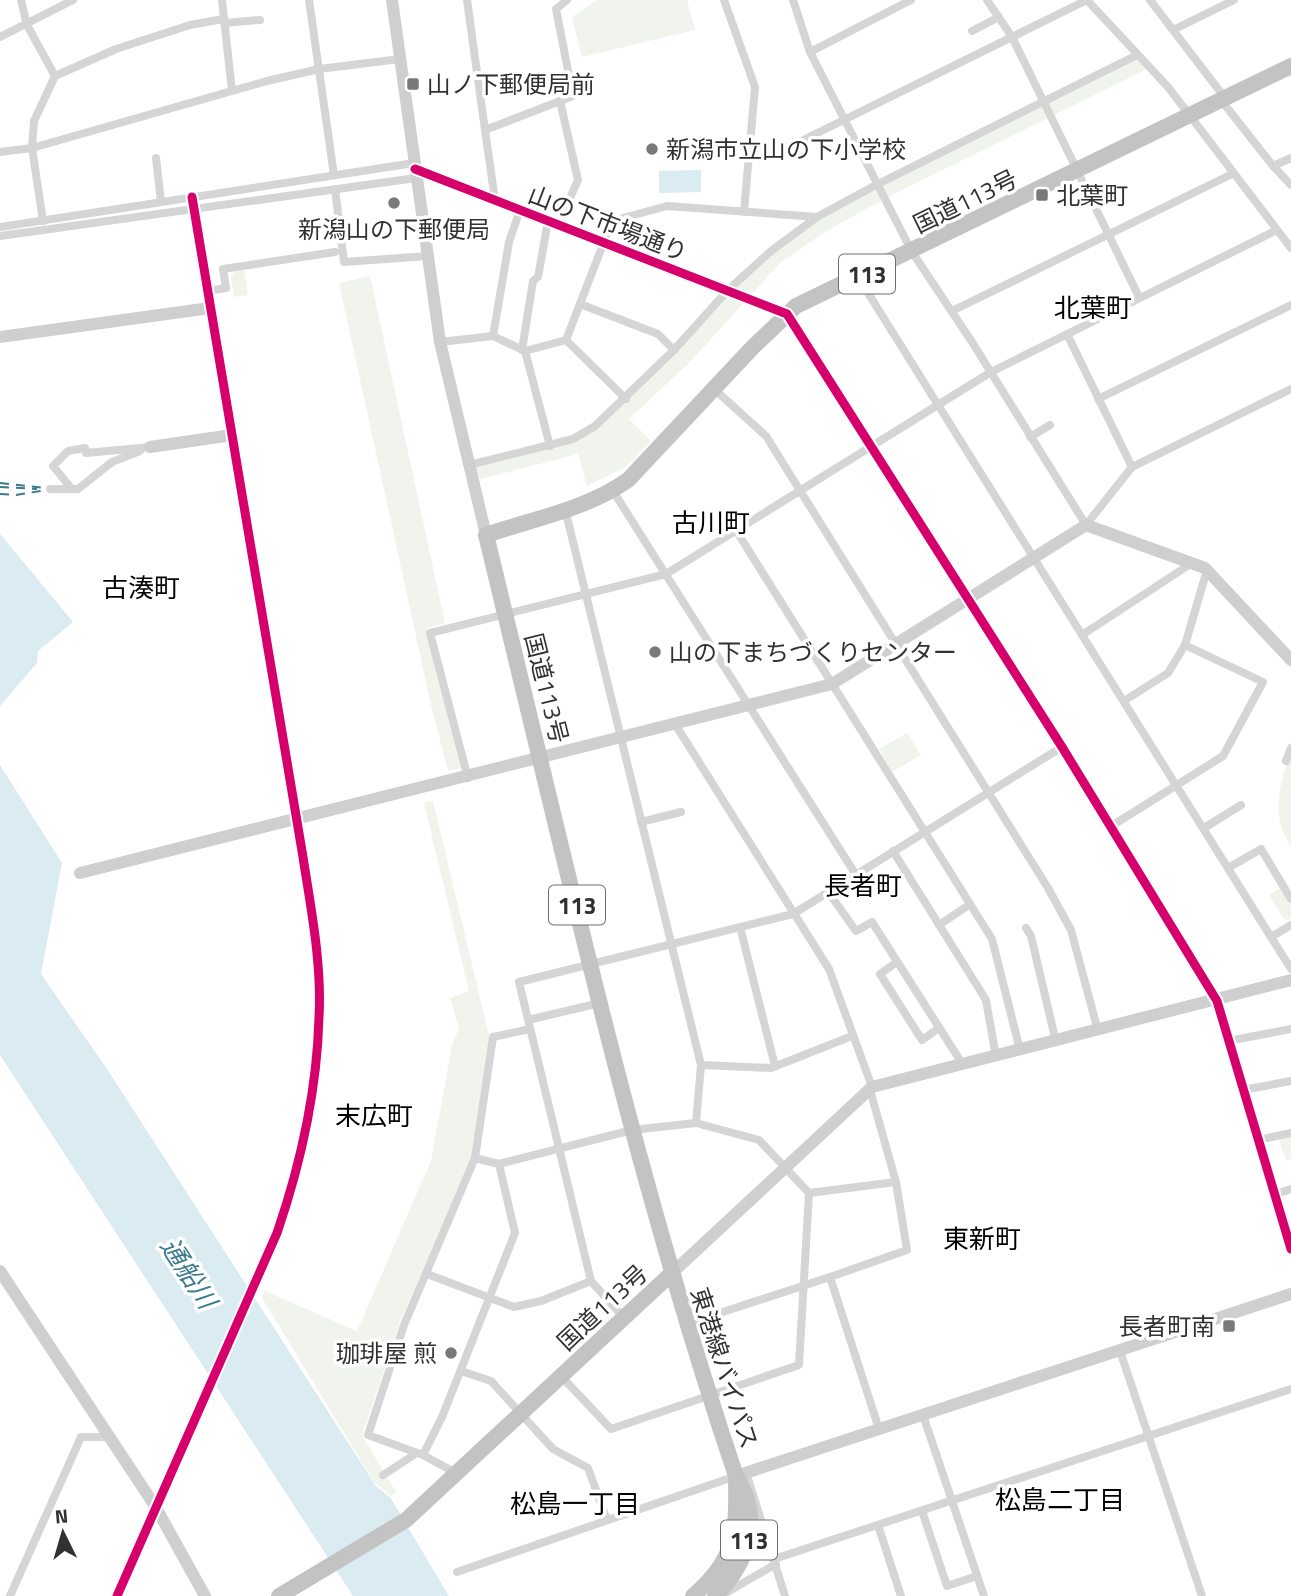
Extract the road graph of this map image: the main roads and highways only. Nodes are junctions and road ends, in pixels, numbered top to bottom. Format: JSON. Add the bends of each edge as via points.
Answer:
{"nodes":[{"id":1,"x":1291,"y":66,"type":"edge"},
{"id":2,"x":671,"y":1274,"type":"junction"},
{"id":3,"x":736,"y":1476,"type":"junction"},
{"id":4,"x":279,"y":1596,"type":"edge"},
{"id":5,"x":693,"y":1596,"type":"edge"},
{"id":6,"x":715,"y":1596,"type":"edge"}],
"edges":[{"from":1,"to":2,"type":"highway","name":"国道113号","number":"113","via":[[787,314],[628,480],[613,491],[486,535]]},
{"from":2,"to":3,"type":"highway","name":"東港線バイパス","number":"113"},
{"from":2,"to":4,"type":"highway","name":"国道113号","via":[[406,1520]]},
{"from":3,"to":5,"type":"highway","name":"東港線バイパス","number":"113","via":[[733,1543],[719,1571]]},
{"from":3,"to":6,"type":"highway","name":"東港線バイパス","number":"113","via":[[750,1502],[749,1539],[738,1567]]}]}
